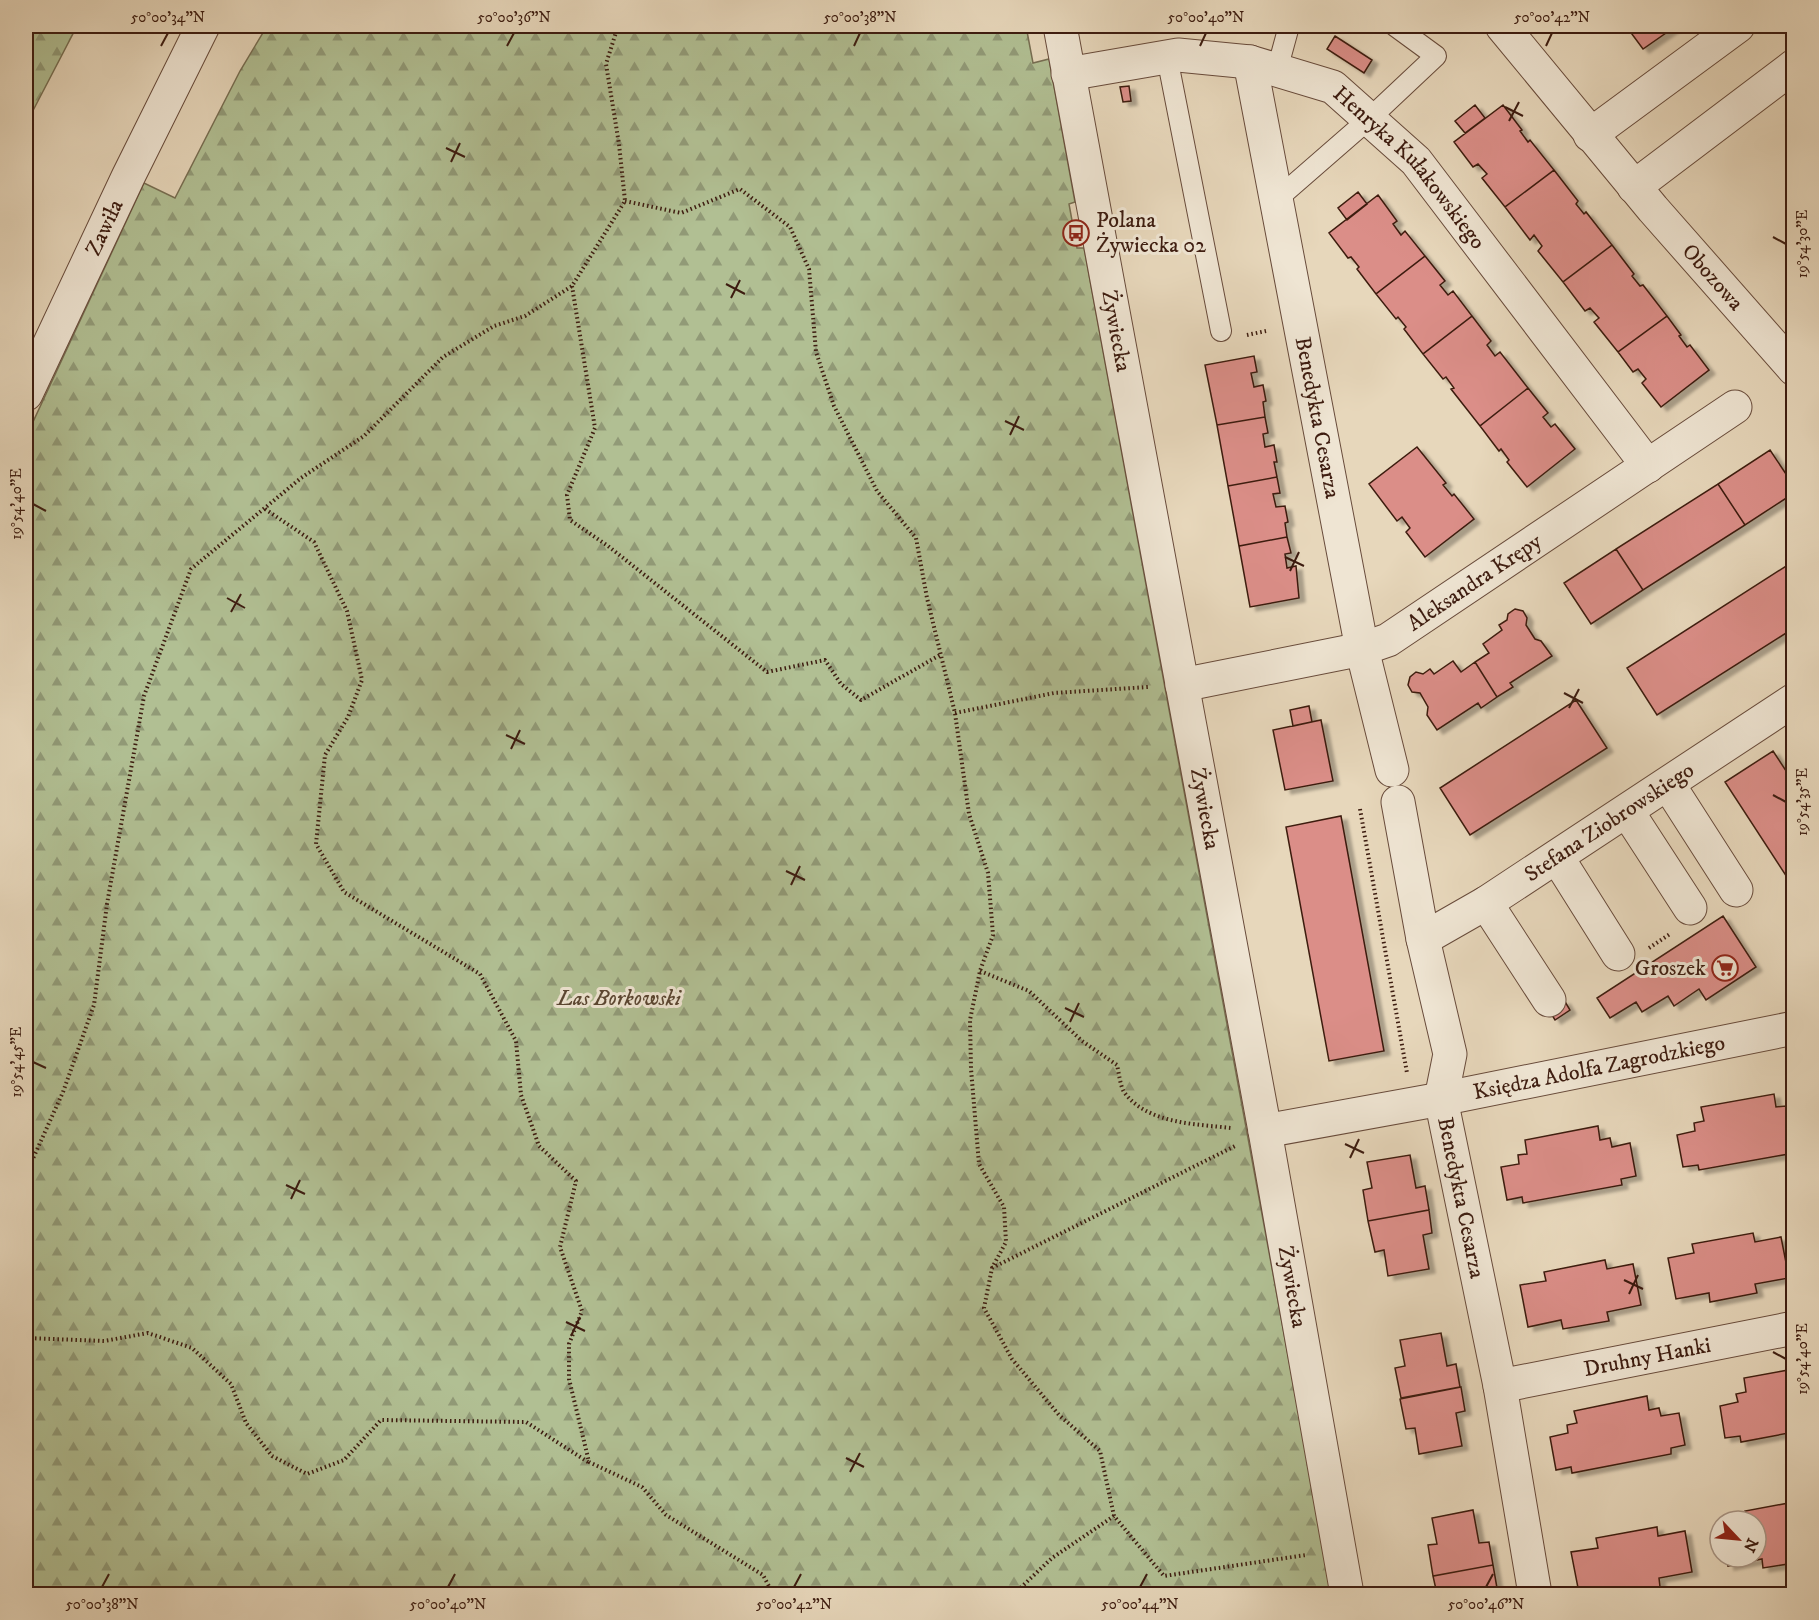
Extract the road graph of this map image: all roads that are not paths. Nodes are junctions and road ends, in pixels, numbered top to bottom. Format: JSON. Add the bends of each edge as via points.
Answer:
{"nodes":[{"id":1,"x":203,"y":26,"type":"edge"},
{"id":2,"x":210,"y":26,"type":"edge"},
{"id":3,"x":1060,"y":26,"type":"edge"},
{"id":4,"x":1289,"y":26,"type":"edge"},
{"id":5,"x":1395,"y":26,"type":"edge"},
{"id":6,"x":1502,"y":26,"type":"edge"},
{"id":7,"x":1738,"y":26,"type":"edge"},
{"id":8,"x":1167,"y":57,"type":"junction"},
{"id":9,"x":186,"y":61,"type":"junction"},
{"id":10,"x":1263,"y":66,"type":"junction"},
{"id":11,"x":1794,"y":66,"type":"edge"},
{"id":12,"x":1068,"y":74,"type":"junction"},
{"id":13,"x":1369,"y":119,"type":"junction"},
{"id":14,"x":1590,"y":135,"type":"junction"},
{"id":15,"x":1634,"y":187,"type":"junction"},
{"id":16,"x":1276,"y":200,"type":"junction"},
{"id":17,"x":1221,"y":331,"type":"road end"},
{"id":18,"x":1794,"y":369,"type":"edge"},
{"id":19,"x":26,"y":394,"type":"edge"},
{"id":20,"x":1736,"y":407,"type":"dead end"},
{"id":21,"x":1648,"y":466,"type":"junction"},
{"id":22,"x":1362,"y":649,"type":"junction"},
{"id":23,"x":1182,"y":685,"type":"junction"},
{"id":24,"x":1792,"y":705,"type":"edge"},
{"id":25,"x":1392,"y":770,"type":"dead end"},
{"id":26,"x":1668,"y":784,"type":"junction"},
{"id":27,"x":1398,"y":802,"type":"dead end"},
{"id":28,"x":1627,"y":811,"type":"junction"},
{"id":29,"x":1557,"y":857,"type":"junction"},
{"id":30,"x":1736,"y":890,"type":"dead end"},
{"id":31,"x":1486,"y":903,"type":"junction"},
{"id":32,"x":1690,"y":908,"type":"dead end"},
{"id":33,"x":1424,"y":939,"type":"junction"},
{"id":34,"x":1618,"y":954,"type":"dead end"},
{"id":35,"x":1550,"y":1000,"type":"dead end"},
{"id":36,"x":1794,"y":1028,"type":"edge"},
{"id":37,"x":1441,"y":1099,"type":"junction"},
{"id":38,"x":1265,"y":1131,"type":"junction"},
{"id":39,"x":1794,"y":1328,"type":"edge"},
{"id":40,"x":1500,"y":1386,"type":"junction"},
{"id":41,"x":1347,"y":1594,"type":"edge"},
{"id":42,"x":1535,"y":1594,"type":"edge"}],
"edges":[{"from":1,"to":9,"type":"street","name":"Zawiła"},
{"from":2,"to":9,"type":"street","name":"Zawiła"},
{"from":3,"to":12,"type":"street","name":"Żywiecka"},
{"from":4,"to":10,"type":"lane"},
{"from":5,"to":13,"type":"lane","via":[[1436,56]]},
{"from":6,"to":14,"type":"street","name":"Obozowa"},
{"from":7,"to":14,"type":"street"},
{"from":8,"to":10,"type":"street","name":"Henryka Kułakowskiego","via":[[1178,55]]},
{"from":8,"to":12,"type":"street","name":"Henryka Kułakowskiego"},
{"from":8,"to":17,"type":"lane"},
{"from":9,"to":19,"type":"street","name":"Zawiła"},
{"from":10,"to":13,"type":"street","name":"Henryka Kułakowskiego","via":[[1333,87]]},
{"from":10,"to":16,"type":"street","name":"Benedykta Cesarza"},
{"from":11,"to":15,"type":"street"},
{"from":12,"to":23,"type":"street","name":"Żywiecka"},
{"from":13,"to":16,"type":"lane"},
{"from":13,"to":21,"type":"street","name":"Henryka Kułakowskiego","via":[[1416,161]]},
{"from":14,"to":15,"type":"street","name":"Obozowa"},
{"from":15,"to":18,"type":"street","name":"Obozowa"},
{"from":16,"to":22,"type":"street","name":"Benedykta Cesarza"},
{"from":20,"to":21,"type":"street","name":"Aleksandra Krępy"},
{"from":21,"to":22,"type":"street","name":"Aleksandra Krępy","via":[[1388,640]]},
{"from":22,"to":23,"type":"street","name":"Aleksandra Krępy"},
{"from":22,"to":25,"type":"street","name":"Benedykta Cesarza"},
{"from":23,"to":38,"type":"street","name":"Żywiecka"},
{"from":24,"to":26,"type":"street","name":"Stefana Ziobrowskiego"},
{"from":26,"to":28,"type":"street","name":"Stefana Ziobrowskiego"},
{"from":26,"to":30,"type":"street"},
{"from":27,"to":33,"type":"street","name":"Benedykta Cesarza"},
{"from":28,"to":29,"type":"street","name":"Stefana Ziobrowskiego"},
{"from":28,"to":32,"type":"street"},
{"from":29,"to":31,"type":"street","name":"Stefana Ziobrowskiego"},
{"from":29,"to":34,"type":"street"},
{"from":31,"to":33,"type":"street","name":"Stefana Ziobrowskiego"},
{"from":31,"to":35,"type":"street"},
{"from":33,"to":37,"type":"street","name":"Benedykta Cesarza","via":[[1450,1054]]},
{"from":36,"to":37,"type":"street","name":"Księdza Adolfa Zagrodzkiego"},
{"from":37,"to":38,"type":"street","name":"Księdza Adolfa Zagrodzkiego"},
{"from":37,"to":40,"type":"street","name":"Benedykta Cesarza"},
{"from":38,"to":41,"type":"street","name":"Żywiecka"},
{"from":39,"to":40,"type":"street","name":"Druhny Hanki"},
{"from":40,"to":42,"type":"street","name":"Benedykta Cesarza"}]}
